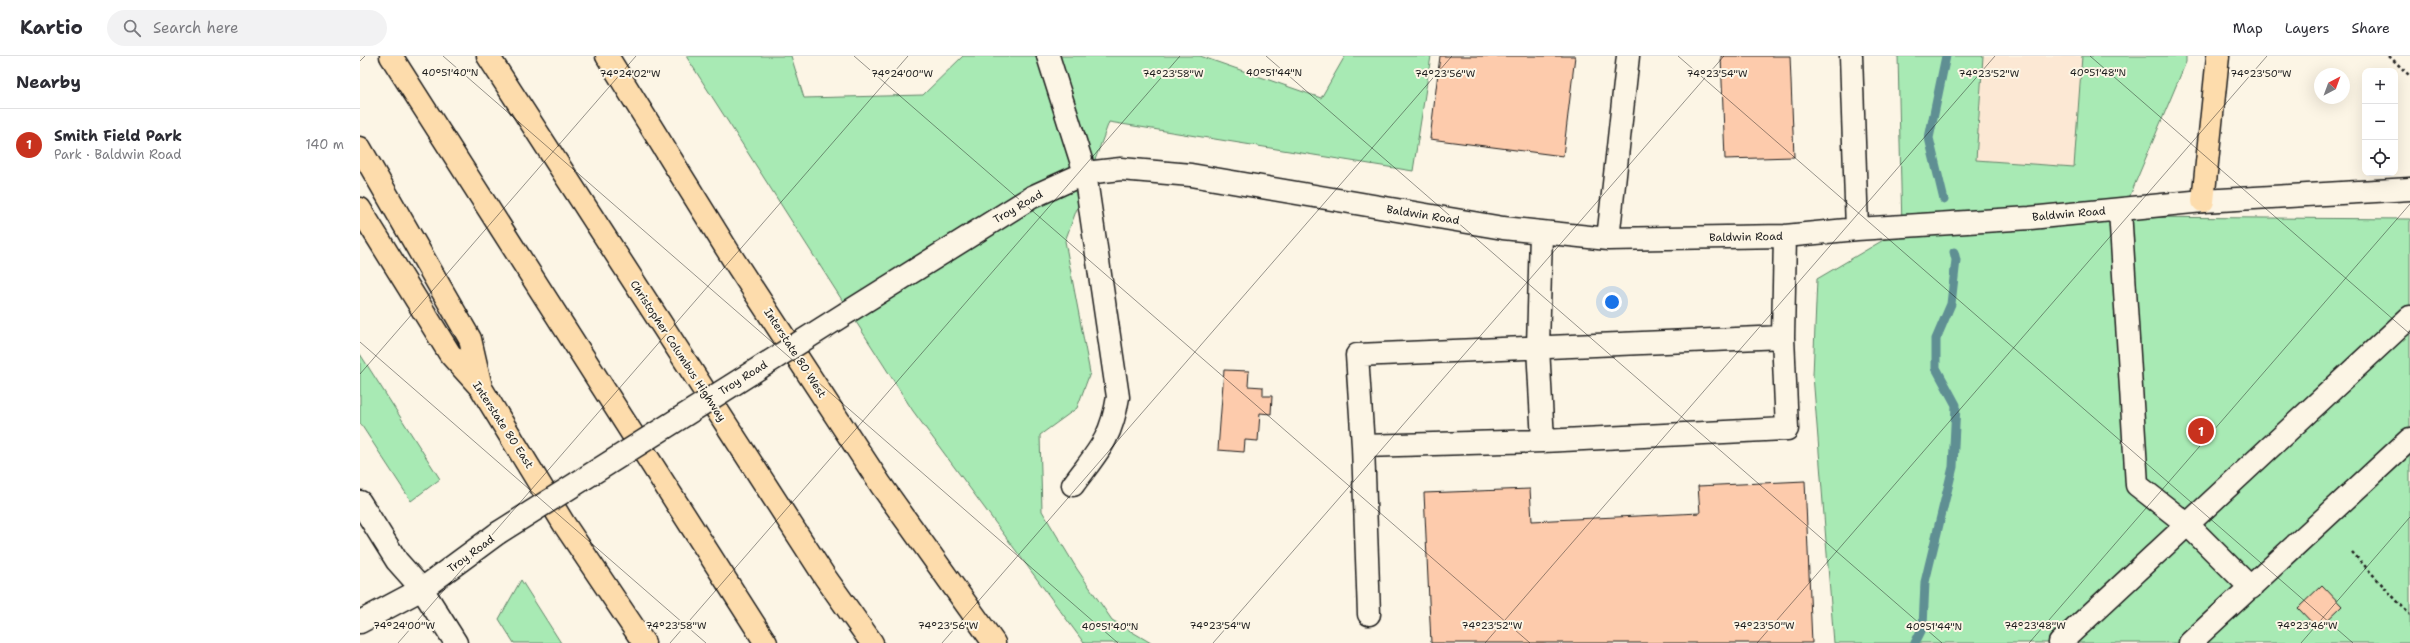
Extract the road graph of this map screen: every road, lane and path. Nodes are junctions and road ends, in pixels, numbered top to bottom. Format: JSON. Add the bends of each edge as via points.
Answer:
{"nodes":[{"id":1,"x":391,"y":56,"type":"edge"},
{"id":2,"x":488,"y":56,"type":"edge"},
{"id":3,"x":607,"y":56,"type":"edge"},
{"id":4,"x":1048,"y":56,"type":"edge"},
{"id":5,"x":1628,"y":56,"type":"edge"},
{"id":6,"x":1851,"y":56,"type":"edge"},
{"id":7,"x":2218,"y":56,"type":"edge"},
{"id":8,"x":2389,"y":56,"type":"edge"},
{"id":9,"x":2410,"y":76,"type":"edge"},
{"id":10,"x":360,"y":148,"type":"edge"},
{"id":11,"x":1085,"y":173,"type":"junction"},
{"id":12,"x":2410,"y":189,"type":"edge"},
{"id":13,"x":2203,"y":201,"type":"junction"},
{"id":14,"x":360,"y":209,"type":"edge"},
{"id":15,"x":2120,"y":210,"type":"junction"},
{"id":16,"x":1857,"y":229,"type":"junction"},
{"id":17,"x":1541,"y":233,"type":"junction"},
{"id":18,"x":1785,"y":236,"type":"junction"},
{"id":19,"x":1608,"y":239,"type":"junction"},
{"id":20,"x":2410,"y":317,"type":"edge"},
{"id":21,"x":1783,"y":337,"type":"junction"},
{"id":22,"x":1538,"y":347,"type":"junction"},
{"id":23,"x":481,"y":388,"type":"junction"},
{"id":24,"x":2410,"y":439,"type":"edge"},
{"id":25,"x":1543,"y":440,"type":"junction"},
{"id":26,"x":1363,"y":446,"type":"junction"},
{"id":27,"x":1073,"y":485,"type":"dead end"},
{"id":28,"x":360,"y":502,"type":"edge"},
{"id":29,"x":2188,"y":525,"type":"junction"},
{"id":30,"x":2352,"y":552,"type":"dead end"},
{"id":31,"x":2251,"y":588,"type":"junction"},
{"id":32,"x":422,"y":589,"type":"junction"},
{"id":33,"x":360,"y":610,"type":"edge"},
{"id":34,"x":1369,"y":614,"type":"dead end"},
{"id":35,"x":2410,"y":615,"type":"edge"},
{"id":36,"x":360,"y":622,"type":"edge"},
{"id":37,"x":456,"y":643,"type":"edge"},
{"id":38,"x":644,"y":643,"type":"edge"},
{"id":39,"x":766,"y":643,"type":"edge"},
{"id":40,"x":872,"y":643,"type":"edge"},
{"id":41,"x":994,"y":643,"type":"edge"},
{"id":42,"x":2060,"y":643,"type":"edge"},
{"id":43,"x":2190,"y":643,"type":"edge"}],
"edges":[{"from":1,"to":39,"type":"highway"},
{"from":2,"to":40,"type":"highway","name":"Christopher Columbus Highway","via":[[816,564]]},
{"from":3,"to":41,"type":"highway","name":"Interstate 80 West","via":[[733,259],[881,485]]},
{"from":4,"to":11,"type":"street"},
{"from":5,"to":19,"type":"street"},
{"from":6,"to":16,"type":"street"},
{"from":7,"to":13,"type":"highway"},
{"from":8,"to":9,"type":"path"},
{"from":10,"to":23,"type":"highway","via":[[470,339]]},
{"from":11,"to":17,"type":"street","name":"Baldwin Road","via":[[1121,169],[1191,175]]},
{"from":11,"to":27,"type":"street","via":[[1118,397],[1114,422],[1105,442]]},
{"from":11,"to":32,"type":"street","name":"Troy Road","bridge":true,"via":[[1032,197],[848,312],[498,533]]},
{"from":12,"to":13,"type":"street","name":"Baldwin Road"},
{"from":13,"to":15,"type":"street","name":"Baldwin Road"},
{"from":14,"to":23,"type":"highway","name":"Interstate 80 East","via":[[450,354]]},
{"from":15,"to":16,"type":"street","name":"Baldwin Road"},
{"from":15,"to":29,"type":"street","via":[[2137,485]]},
{"from":16,"to":18,"type":"street","name":"Baldwin Road"},
{"from":17,"to":19,"type":"street","name":"Baldwin Road"},
{"from":17,"to":22,"type":"street"},
{"from":18,"to":19,"type":"street","name":"Baldwin Road"},
{"from":18,"to":21,"type":"street"},
{"from":20,"to":29,"type":"street"},
{"from":21,"to":22,"type":"street"},
{"from":21,"to":25,"type":"street","via":[[1787,429]]},
{"from":22,"to":25,"type":"street"},
{"from":22,"to":26,"type":"street","via":[[1357,355]]},
{"from":23,"to":38,"type":"highway","name":"Interstate 80 East","via":[[564,524]]},
{"from":24,"to":31,"type":"street"},
{"from":25,"to":26,"type":"street"},
{"from":26,"to":34,"type":"street"},
{"from":28,"to":32,"type":"street","via":[[397,561]]},
{"from":29,"to":31,"type":"street"},
{"from":29,"to":42,"type":"street"},
{"from":30,"to":35,"type":"path"},
{"from":31,"to":43,"type":"street"},
{"from":32,"to":33,"type":"street"},
{"from":32,"to":36,"type":"street"},
{"from":32,"to":37,"type":"street"}]}
